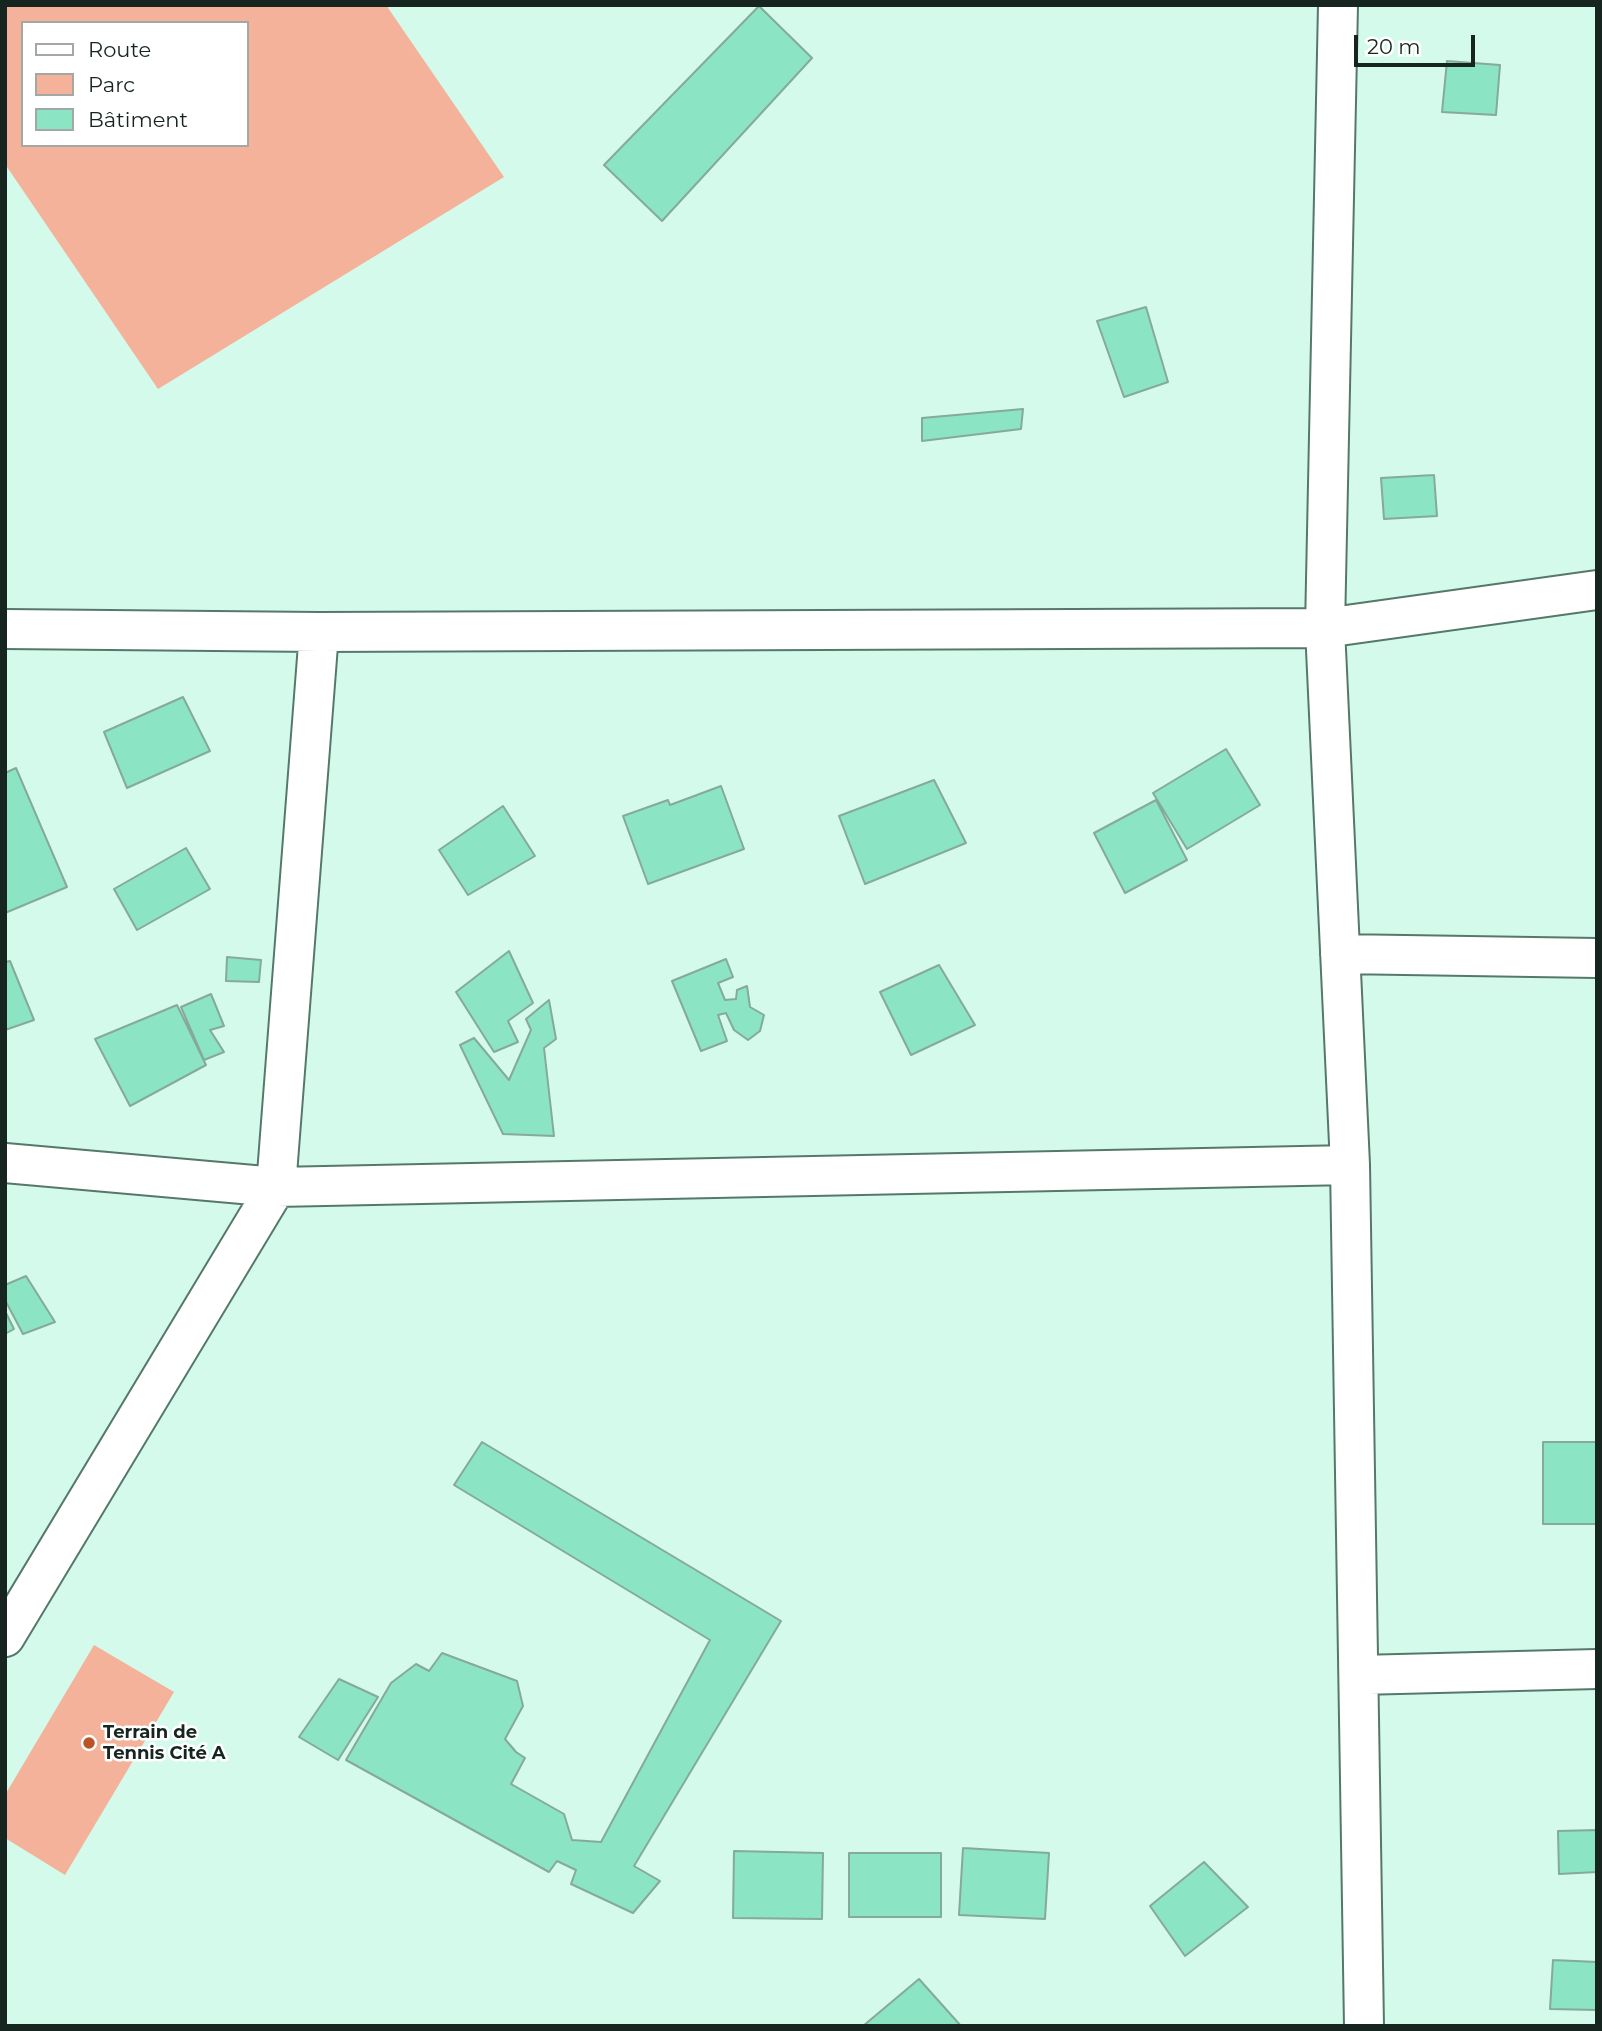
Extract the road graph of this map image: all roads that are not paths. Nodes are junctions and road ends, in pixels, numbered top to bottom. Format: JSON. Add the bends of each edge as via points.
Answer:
{"nodes":[{"id":1,"x":1338,"y":5,"type":"edge"},
{"id":2,"x":1597,"y":590,"type":"edge"},
{"id":3,"x":1325,"y":628,"type":"junction"},
{"id":4,"x":5,"y":629,"type":"edge"},
{"id":5,"x":319,"y":632,"type":"junction"},
{"id":6,"x":1340,"y":954,"type":"junction"},
{"id":7,"x":1597,"y":958,"type":"edge"},
{"id":8,"x":5,"y":1163,"type":"edge"},
{"id":9,"x":1350,"y":1165,"type":"junction"},
{"id":10,"x":276,"y":1187,"type":"junction"},
{"id":11,"x":5,"y":1637,"type":"edge"},
{"id":12,"x":1597,"y":1669,"type":"edge"},
{"id":13,"x":1359,"y":1675,"type":"junction"},
{"id":14,"x":1364,"y":2026,"type":"edge"}],
"edges":[{"from":1,"to":3,"type":"street"},
{"from":2,"to":3,"type":"street"},
{"from":3,"to":5,"type":"street"},
{"from":3,"to":6,"type":"street"},
{"from":4,"to":5,"type":"street"},
{"from":5,"to":10,"type":"street"},
{"from":6,"to":7,"type":"street"},
{"from":6,"to":9,"type":"street"},
{"from":8,"to":10,"type":"street"},
{"from":9,"to":10,"type":"street"},
{"from":9,"to":13,"type":"street"},
{"from":10,"to":11,"type":"street"},
{"from":12,"to":13,"type":"street"},
{"from":13,"to":14,"type":"street"}]}
